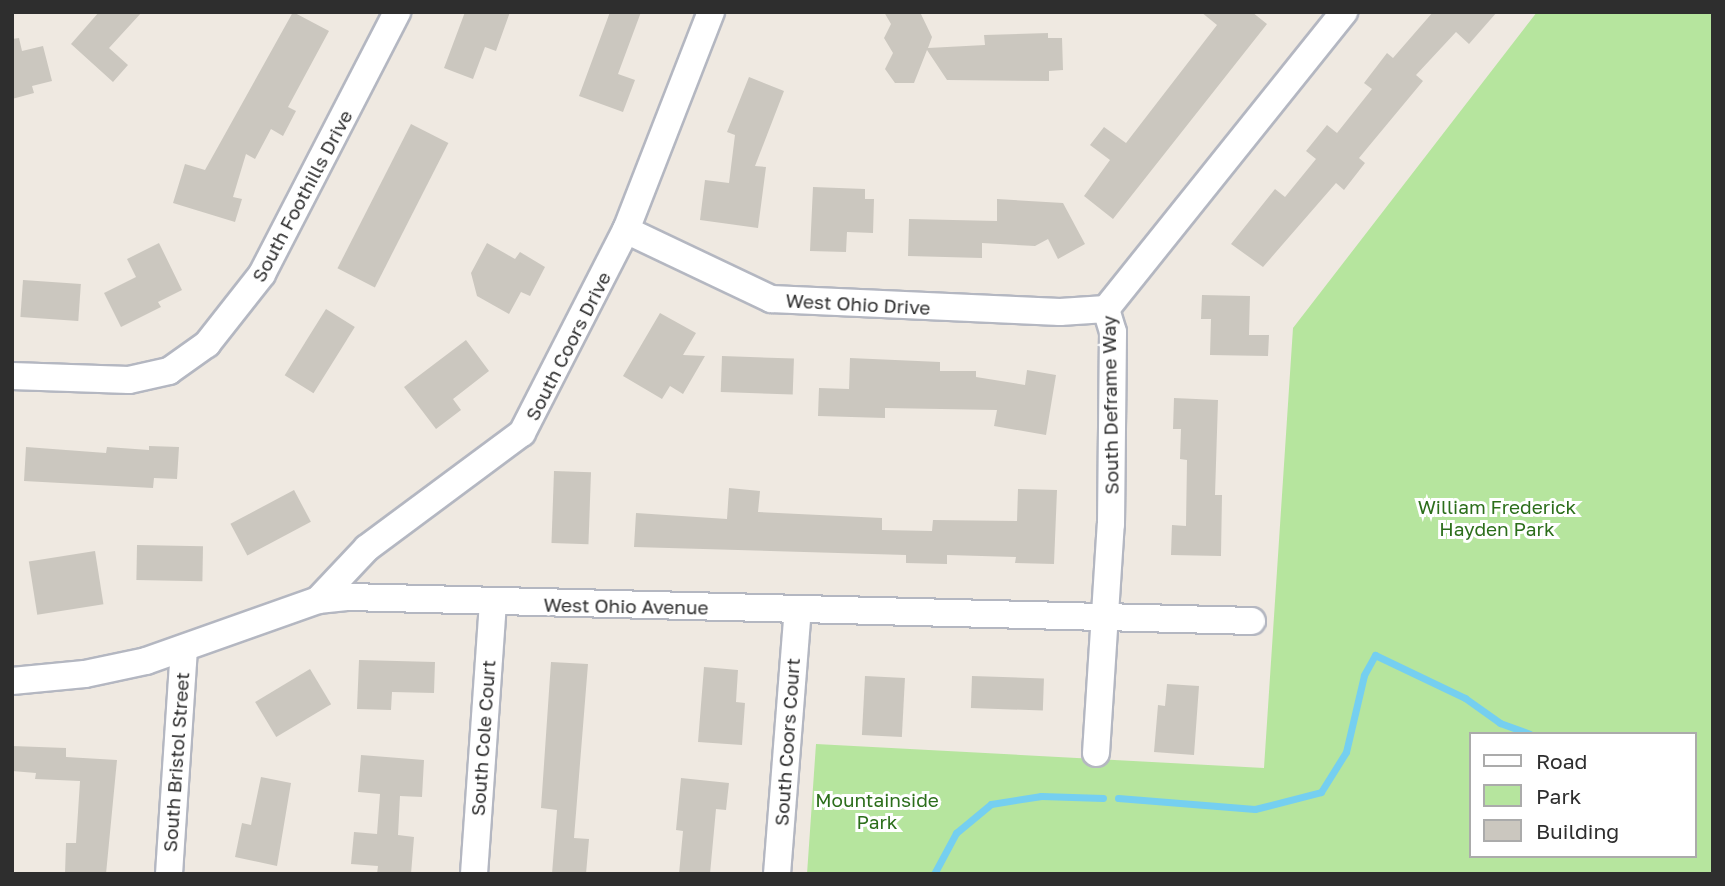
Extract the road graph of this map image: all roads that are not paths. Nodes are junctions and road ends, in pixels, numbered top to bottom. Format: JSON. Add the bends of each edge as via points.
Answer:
{"nodes":[{"id":1,"x":397,"y":12,"type":"edge"},
{"id":2,"x":711,"y":12,"type":"edge"},
{"id":3,"x":1344,"y":12,"type":"edge"},
{"id":4,"x":626,"y":230,"type":"junction"},
{"id":5,"x":1106,"y":309,"type":"junction"},
{"id":6,"x":12,"y":376,"type":"edge"},
{"id":7,"x":318,"y":600,"type":"junction"},
{"id":8,"x":493,"y":603,"type":"junction"},
{"id":9,"x":797,"y":610,"type":"junction"},
{"id":10,"x":1106,"y":618,"type":"junction"},
{"id":11,"x":1252,"y":621,"type":"dead end"},
{"id":12,"x":184,"y":651,"type":"junction"},
{"id":13,"x":12,"y":681,"type":"edge"},
{"id":14,"x":1096,"y":753,"type":"dead end"},
{"id":15,"x":169,"y":874,"type":"edge"},
{"id":16,"x":474,"y":874,"type":"edge"},
{"id":17,"x":777,"y":874,"type":"edge"}],
"edges":[{"from":1,"to":6,"type":"street","name":"South Foothills Drive","via":[[257,283],[225,327],[184,364],[129,380]]},
{"from":2,"to":4,"type":"street","name":"South Coors Drive"},
{"from":3,"to":5,"type":"street","name":"South Deframe Way"},
{"from":4,"to":5,"type":"street","name":"West Ohio Drive","via":[[771,299],[1060,312]]},
{"from":4,"to":7,"type":"street","name":"South Coors Drive","via":[[522,433],[367,548]]},
{"from":5,"to":10,"type":"street","name":"South Deframe Way","via":[[1113,346]]},
{"from":7,"to":8,"type":"street","name":"West Ohio Avenue"},
{"from":7,"to":12,"type":"street","name":"West Ohio Avenue"},
{"from":8,"to":9,"type":"street","name":"West Ohio Avenue"},
{"from":8,"to":16,"type":"street","name":"South Cole Court"},
{"from":9,"to":10,"type":"street","name":"West Ohio Avenue"},
{"from":9,"to":17,"type":"street","name":"South Coors Court"},
{"from":10,"to":11,"type":"street","name":"West Ohio Avenue"},
{"from":10,"to":14,"type":"street","name":"South Deframe Way"},
{"from":12,"to":13,"type":"street","name":"West Ohio Avenue","via":[[85,674]]},
{"from":12,"to":15,"type":"street","name":"South Bristol Street"}]}
